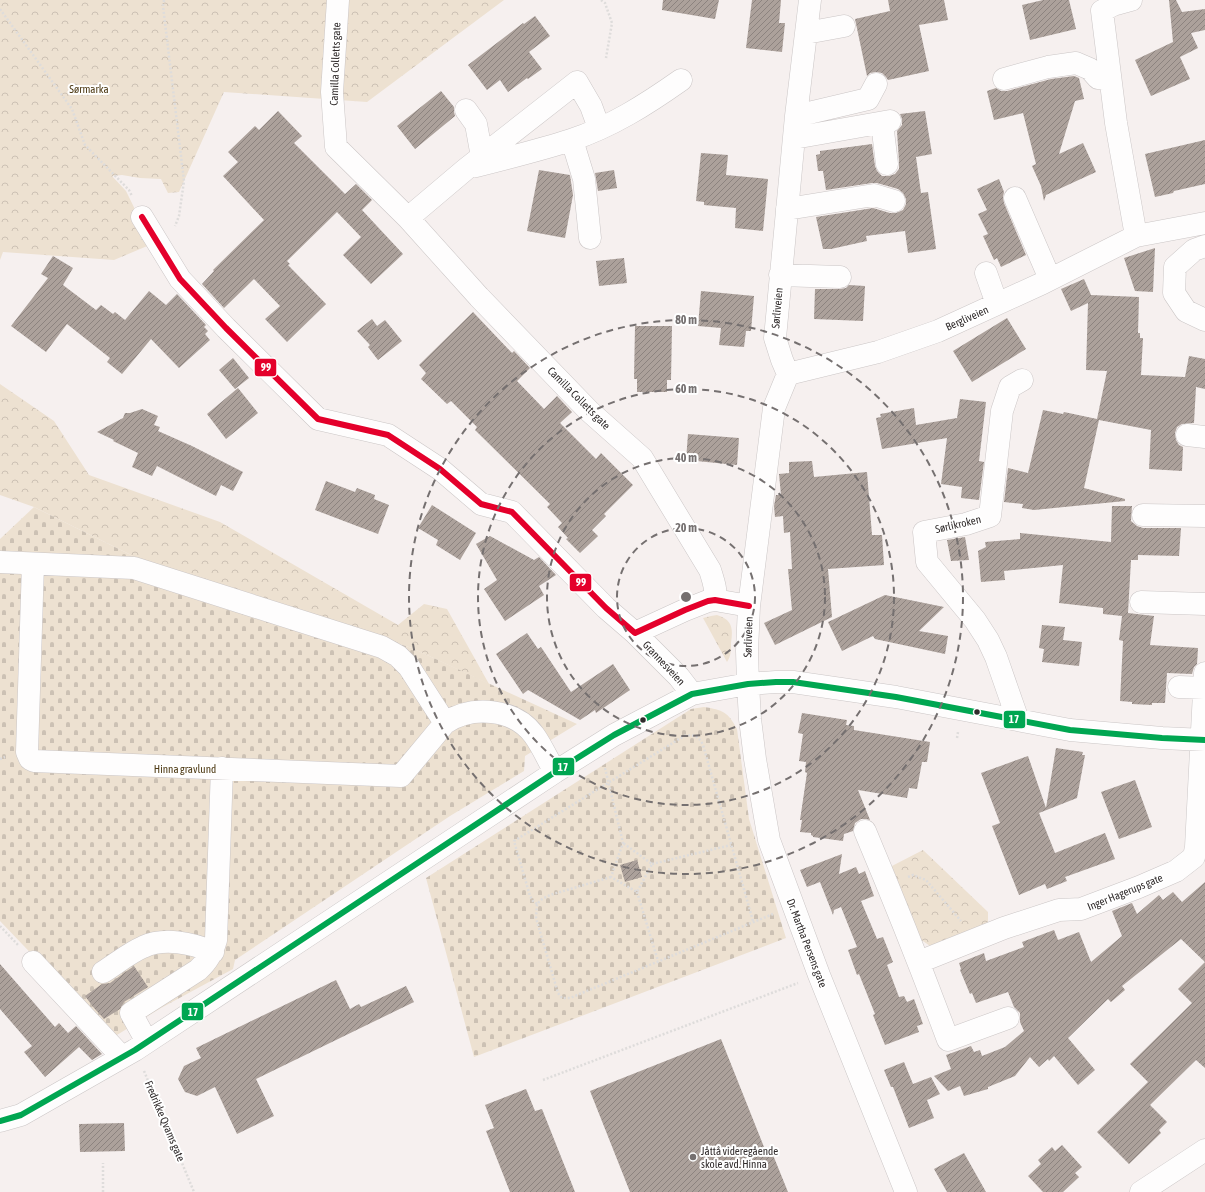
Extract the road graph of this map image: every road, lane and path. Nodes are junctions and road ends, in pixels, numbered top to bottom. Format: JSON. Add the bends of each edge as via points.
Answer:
{"nodes":[{"id":1,"x":164,"y":0,"type":"edge"},
{"id":2,"x":338,"y":0,"type":"edge"},
{"id":3,"x":601,"y":0,"type":"edge"},
{"id":4,"x":810,"y":0,"type":"edge"},
{"id":5,"x":1131,"y":0,"type":"edge"},
{"id":6,"x":0,"y":9,"type":"edge"},
{"id":7,"x":844,"y":26,"type":"dead end"},
{"id":8,"x":806,"y":33,"type":"junction"},
{"id":9,"x":606,"y":58,"type":"dead end"},
{"id":10,"x":1004,"y":79,"type":"dead end"},
{"id":11,"x":1110,"y":79,"type":"junction"},
{"id":12,"x":681,"y":80,"type":"dead end"},
{"id":13,"x":876,"y":84,"type":"dead end"},
{"id":14,"x":466,"y":110,"type":"dead end"},
{"id":15,"x":796,"y":116,"type":"junction"},
{"id":16,"x":599,"y":128,"type":"junction"},
{"id":17,"x":794,"y":138,"type":"junction"},
{"id":18,"x":572,"y":140,"type":"junction"},
{"id":19,"x":474,"y":163,"type":"junction"},
{"id":20,"x":887,"y":164,"type":"dead end"},
{"id":21,"x":1014,"y":198,"type":"dead end"},
{"id":22,"x":894,"y":201,"type":"dead end"},
{"id":23,"x":787,"y":210,"type":"junction"},
{"id":24,"x":142,"y":217,"type":"joint"},
{"id":25,"x":408,"y":218,"type":"junction"},
{"id":26,"x":1205,"y":223,"type":"edge"},
{"id":27,"x":1136,"y":236,"type":"junction"},
{"id":28,"x":590,"y":238,"type":"dead end"},
{"id":29,"x":1205,"y":246,"type":"edge"},
{"id":30,"x":161,"y":249,"type":"junction"},
{"id":31,"x":986,"y":273,"type":"dead end"},
{"id":32,"x":780,"y":275,"type":"junction"},
{"id":33,"x":840,"y":277,"type":"dead end"},
{"id":34,"x":1050,"y":279,"type":"junction"},
{"id":35,"x":997,"y":304,"type":"junction"},
{"id":36,"x":1205,"y":320,"type":"edge"},
{"id":37,"x":788,"y":374,"type":"junction"},
{"id":38,"x":1022,"y":380,"type":"dead end"},
{"id":39,"x":1143,"y":515,"type":"dead end"},
{"id":40,"x":1205,"y":516,"type":"edge"},
{"id":41,"x":0,"y":562,"type":"edge"},
{"id":42,"x":33,"y":564,"type":"junction"},
{"id":43,"x":715,"y":600,"type":"junction"},
{"id":44,"x":1141,"y":602,"type":"dead end"},
{"id":45,"x":1205,"y":604,"type":"edge"},
{"id":46,"x":749,"y":606,"type":"junction"},
{"id":47,"x":635,"y":633,"type":"junction"},
{"id":48,"x":1205,"y":680,"type":"edge"},
{"id":49,"x":748,"y":684,"type":"junction"},
{"id":50,"x":1179,"y":687,"type":"dead end"},
{"id":51,"x":692,"y":694,"type":"junction"},
{"id":52,"x":1018,"y":720,"type":"junction"},
{"id":53,"x":445,"y":723,"type":"junction"},
{"id":54,"x":958,"y":732,"type":"dead end"},
{"id":55,"x":957,"y":738,"type":"dead end"},
{"id":56,"x":1203,"y":740,"type":"edge"},
{"id":57,"x":599,"y":745,"type":"junction"},
{"id":58,"x":222,"y":768,"type":"junction"},
{"id":59,"x":555,"y":772,"type":"junction"},
{"id":60,"x":608,"y":782,"type":"junction"},
{"id":61,"x":869,"y":841,"type":"dead end"},
{"id":62,"x":623,"y":843,"type":"junction"},
{"id":63,"x":731,"y":845,"type":"junction"},
{"id":64,"x":652,"y":864,"type":"junction"},
{"id":65,"x":611,"y":877,"type":"junction"},
{"id":66,"x":887,"y":885,"type":"junction"},
{"id":67,"x":637,"y":892,"type":"junction"},
{"id":68,"x":537,"y":904,"type":"junction"},
{"id":69,"x":770,"y":915,"type":"dead end"},
{"id":70,"x":753,"y":921,"type":"junction"},
{"id":71,"x":0,"y":926,"type":"edge"},
{"id":72,"x":973,"y":941,"type":"junction"},
{"id":73,"x":213,"y":952,"type":"junction"},
{"id":74,"x":658,"y":961,"type":"junction"},
{"id":75,"x":33,"y":962,"type":"joint"},
{"id":76,"x":919,"y":962,"type":"junction"},
{"id":77,"x":104,"y":972,"type":"dead end"},
{"id":78,"x":819,"y":975,"type":"junction"},
{"id":79,"x":1008,"y":1018,"type":"dead end"},
{"id":80,"x":135,"y":1050,"type":"junction"},
{"id":81,"x":543,"y":1080,"type":"dead end"},
{"id":82,"x":0,"y":1121,"type":"edge"},
{"id":83,"x":1205,"y":1150,"type":"edge"},
{"id":84,"x":103,"y":1164,"type":"dead end"},
{"id":85,"x":103,"y":1192,"type":"edge"},
{"id":86,"x":194,"y":1192,"type":"edge"},
{"id":87,"x":906,"y":1192,"type":"edge"},
{"id":88,"x":1141,"y":1192,"type":"edge"}],
"edges":[{"from":1,"to":30,"type":"path","via":[[184,181],[179,216]]},
{"from":2,"to":25,"type":"street","name":"Camilla Colletts gate","via":[[332,92],[336,147]]},
{"from":3,"to":9,"type":"path","via":[[605,2],[612,23]]},
{"from":4,"to":8,"type":"street","name":"Sørliveien"},
{"from":5,"to":11,"type":"street","via":[[1102,11]]},
{"from":6,"to":24,"type":"path","via":[[72,109],[85,145],[129,190]]},
{"from":7,"to":8,"type":"street"},
{"from":8,"to":15,"type":"street","name":"Sørliveien"},
{"from":10,"to":11,"type":"street","via":[[1048,67],[1076,63],[1090,68],[1098,78]]},
{"from":11,"to":27,"type":"street"},
{"from":12,"to":16,"type":"street","via":[[647,104]]},
{"from":13,"to":15,"type":"street","via":[[868,99]]},
{"from":14,"to":19,"type":"street","via":[[476,124]]},
{"from":15,"to":17,"type":"street","name":"Sørliveien"},
{"from":16,"to":18,"type":"street"},
{"from":16,"to":19,"type":"street","via":[[591,106],[577,82]]},
{"from":17,"to":20,"type":"street","via":[[886,122]]},
{"from":17,"to":23,"type":"street","name":"Sørliveien"},
{"from":18,"to":19,"type":"street"},
{"from":18,"to":28,"type":"street","via":[[584,179]]},
{"from":19,"to":25,"type":"street"},
{"from":21,"to":34,"type":"street"},
{"from":22,"to":23,"type":"street","via":[[874,195],[865,199]]},
{"from":23,"to":32,"type":"street","name":"Sørliveien"},
{"from":24,"to":30,"type":"street","name":"Grannesveien"},
{"from":25,"to":43,"type":"street","name":"Camilla Colletts gate","via":[[479,298],[590,411],[642,458],[710,570]]},
{"from":26,"to":27,"type":"street","name":"Bergliveien"},
{"from":27,"to":34,"type":"street","name":"Bergliveien"},
{"from":29,"to":36,"type":"street","via":[[1194,250],[1175,267],[1174,293],[1186,311]]},
{"from":30,"to":47,"type":"street","name":"Grannesveien","via":[[180,279],[318,419],[388,434],[440,469],[481,504],[512,512],[606,608]]},
{"from":31,"to":35,"type":"street"},
{"from":32,"to":33,"type":"street"},
{"from":32,"to":37,"type":"street","name":"Sørliveien","via":[[775,338]]},
{"from":34,"to":35,"type":"street","name":"Bergliveien"},
{"from":35,"to":37,"type":"street","name":"Bergliveien","via":[[938,331],[878,352]]},
{"from":37,"to":46,"type":"street","name":"Sørliveien","via":[[774,408]]},
{"from":38,"to":52,"type":"street","name":"Sørlikroken","via":[[1010,387],[1002,411],[990,516],[966,524],[924,532],[927,562],[975,620],[988,640]]},
{"from":39,"to":40,"type":"street"},
{"from":41,"to":42,"type":"street"},
{"from":42,"to":53,"type":"street","via":[[134,568],[382,647],[398,656],[409,667]]},
{"from":42,"to":58,"type":"street","via":[[27,752],[30,759],[39,762]]},
{"from":43,"to":46,"type":"street"},
{"from":43,"to":47,"type":"street","via":[[685,610]]},
{"from":44,"to":45,"type":"street"},
{"from":46,"to":49,"type":"street","name":"Sørliveien"},
{"from":47,"to":51,"type":"street","name":"Grannesveien"},
{"from":48,"to":50,"type":"street"},
{"from":48,"to":56,"type":"street","name":"Inger Hagerups gate"},
{"from":49,"to":51,"type":"street","name":"Grannesveien"},
{"from":49,"to":52,"type":"street","name":"Grannesveien","via":[[793,682]]},
{"from":49,"to":78,"type":"street","name":"Dr. Martha Persens gate","via":[[751,725],[769,840]]},
{"from":51,"to":57,"type":"street","name":"Grannesveien"},
{"from":52,"to":56,"type":"street","name":"Grannesveien","via":[[1094,733]]},
{"from":53,"to":58,"type":"street","via":[[401,776]]},
{"from":53,"to":59,"type":"street","via":[[462,714],[478,712],[510,716],[534,734]]},
{"from":54,"to":55,"type":"path"},
{"from":56,"to":72,"type":"street","name":"Inger Hagerups gate","via":[[1194,857],[1176,871],[1081,909],[1059,910]]},
{"from":57,"to":59,"type":"street","name":"Grannesveien"},
{"from":57,"to":60,"type":"path"},
{"from":58,"to":73,"type":"street","via":[[217,930]]},
{"from":59,"to":80,"type":"street","name":"Grannesveien"},
{"from":60,"to":62,"type":"path"},
{"from":60,"to":63,"type":"path","via":[[684,736],[696,736],[703,745]]},
{"from":60,"to":68,"type":"path","via":[[514,841],[530,896]]},
{"from":61,"to":66,"type":"street"},
{"from":62,"to":64,"type":"path"},
{"from":62,"to":65,"type":"path"},
{"from":63,"to":64,"type":"path"},
{"from":63,"to":70,"type":"path"},
{"from":64,"to":67,"type":"path"},
{"from":65,"to":67,"type":"path"},
{"from":65,"to":68,"type":"path","via":[[550,895]]},
{"from":66,"to":72,"type":"path","via":[[912,875],[926,880],[959,917]]},
{"from":66,"to":76,"type":"street"},
{"from":67,"to":74,"type":"path"},
{"from":68,"to":74,"type":"path","via":[[536,918],[558,993],[562,998],[570,998]]},
{"from":69,"to":70,"type":"path"},
{"from":70,"to":74,"type":"path"},
{"from":71,"to":75,"type":"path"},
{"from":72,"to":76,"type":"street","name":"Inger Hagerups gate"},
{"from":73,"to":77,"type":"street","via":[[184,943],[152,944],[142,947]]},
{"from":73,"to":80,"type":"street","via":[[198,970],[131,1013]]},
{"from":75,"to":80,"type":"street"},
{"from":76,"to":79,"type":"street","via":[[948,1040]]},
{"from":78,"to":81,"type":"path"},
{"from":78,"to":87,"type":"street","name":"Dr. Martha Persens gate"},
{"from":80,"to":82,"type":"street","name":"Grannesveien","via":[[21,1115]]},
{"from":80,"to":86,"type":"path","name":"Fredrikke Qvams gate"},
{"from":83,"to":88,"type":"street"},
{"from":84,"to":85,"type":"path"}]}
